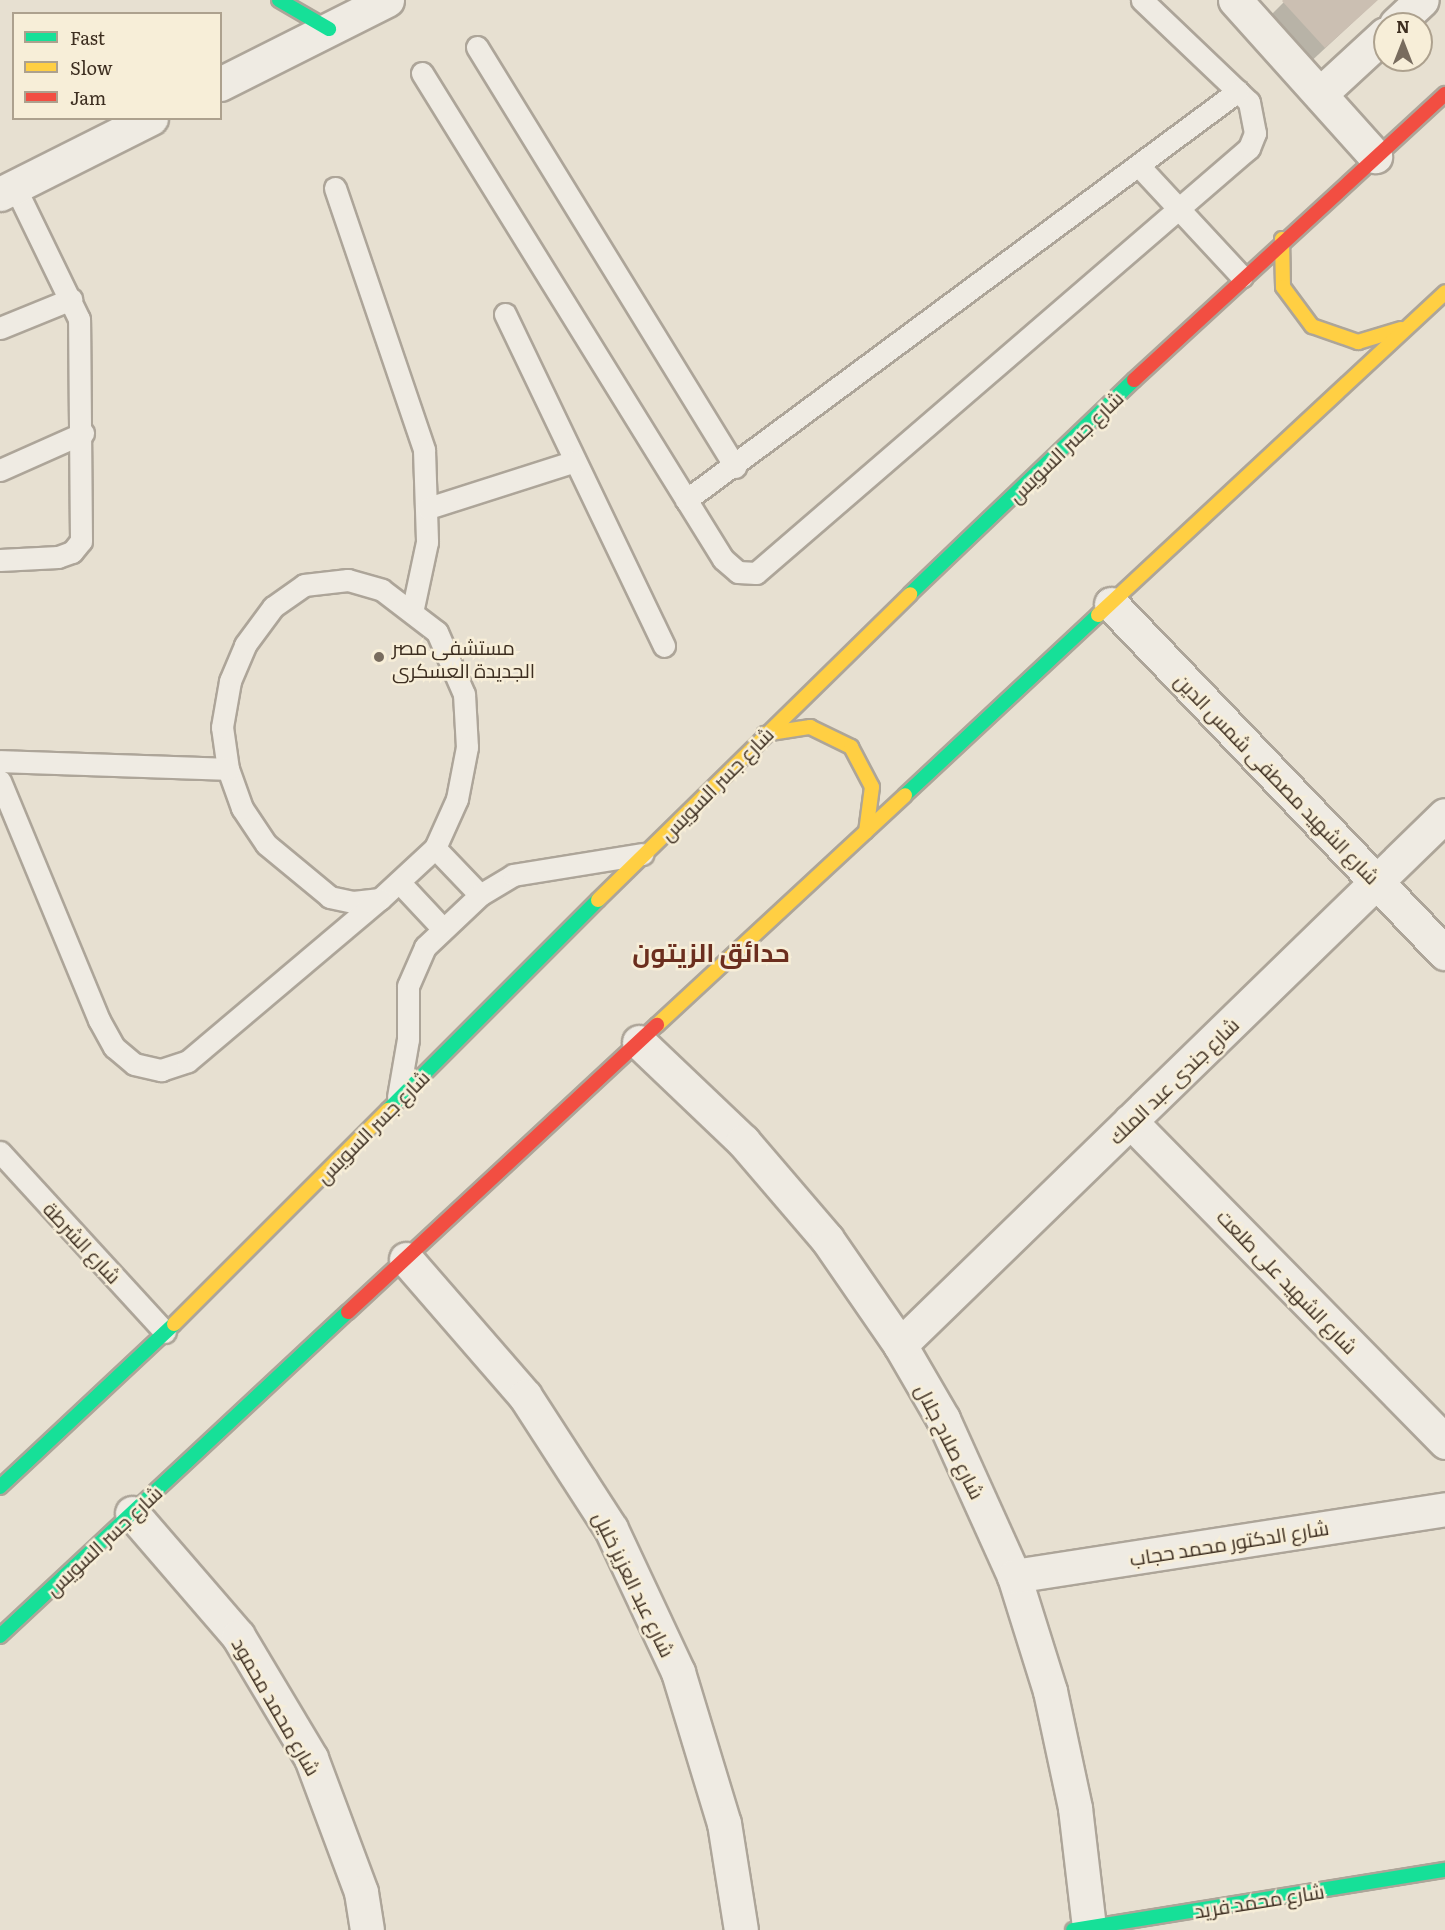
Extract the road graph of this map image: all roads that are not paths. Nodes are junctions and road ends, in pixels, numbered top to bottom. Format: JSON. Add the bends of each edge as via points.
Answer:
{"nodes":[{"id":1,"x":279,"y":0,"type":"edge"},
{"id":2,"x":387,"y":0,"type":"edge"},
{"id":3,"x":1142,"y":0,"type":"edge"},
{"id":4,"x":1235,"y":0,"type":"edge"},
{"id":5,"x":1422,"y":0,"type":"edge"},
{"id":6,"x":1409,"y":12,"type":"edge"},
{"id":7,"x":329,"y":29,"type":"junction"},
{"id":8,"x":1373,"y":45,"type":"edge"},
{"id":9,"x":477,"y":46,"type":"dead end"},
{"id":10,"x":422,"y":73,"type":"dead end"},
{"id":11,"x":222,"y":83,"type":"edge"},
{"id":12,"x":1238,"y":91,"type":"junction"},
{"id":13,"x":1445,"y":93,"type":"edge"},
{"id":14,"x":1320,"y":94,"type":"junction"},
{"id":15,"x":147,"y":120,"type":"edge"},
{"id":16,"x":1375,"y":156,"type":"junction"},
{"id":17,"x":1139,"y":166,"type":"junction"},
{"id":18,"x":335,"y":188,"type":"dead end"},
{"id":19,"x":8,"y":190,"type":"edge"},
{"id":20,"x":1180,"y":209,"type":"junction"},
{"id":21,"x":1282,"y":239,"type":"junction"},
{"id":22,"x":1242,"y":277,"type":"junction"},
{"id":23,"x":1445,"y":292,"type":"edge"},
{"id":24,"x":71,"y":300,"type":"junction"},
{"id":25,"x":505,"y":314,"type":"dead end"},
{"id":26,"x":0,"y":328,"type":"edge"},
{"id":27,"x":1406,"y":328,"type":"junction"},
{"id":28,"x":83,"y":433,"type":"junction"},
{"id":29,"x":575,"y":461,"type":"junction"},
{"id":30,"x":735,"y":468,"type":"junction"},
{"id":31,"x":0,"y":470,"type":"edge"},
{"id":32,"x":686,"y":500,"type":"junction"},
{"id":33,"x":428,"y":508,"type":"junction"},
{"id":34,"x":0,"y":560,"type":"edge"},
{"id":35,"x":1111,"y":604,"type":"junction"},
{"id":36,"x":412,"y":608,"type":"junction"},
{"id":37,"x":664,"y":646,"type":"dead end"},
{"id":38,"x":765,"y":734,"type":"junction"},
{"id":39,"x":0,"y":761,"type":"edge"},
{"id":40,"x":228,"y":770,"type":"junction"},
{"id":41,"x":0,"y":781,"type":"edge"},
{"id":42,"x":1445,"y":815,"type":"edge"},
{"id":43,"x":866,"y":832,"type":"junction"},
{"id":44,"x":435,"y":848,"type":"junction"},
{"id":45,"x":646,"y":853,"type":"junction"},
{"id":46,"x":1377,"y":882,"type":"junction"},
{"id":47,"x":400,"y":883,"type":"junction"},
{"id":48,"x":480,"y":895,"type":"junction"},
{"id":49,"x":380,"y":899,"type":"junction"},
{"id":50,"x":443,"y":929,"type":"junction"},
{"id":51,"x":1445,"y":953,"type":"edge"},
{"id":52,"x":639,"y":1042,"type":"junction"},
{"id":53,"x":397,"y":1101,"type":"junction"},
{"id":54,"x":1131,"y":1121,"type":"junction"},
{"id":55,"x":0,"y":1152,"type":"edge"},
{"id":56,"x":406,"y":1259,"type":"junction"},
{"id":57,"x":165,"y":1332,"type":"junction"},
{"id":58,"x":900,"y":1345,"type":"junction"},
{"id":59,"x":1445,"y":1442,"type":"edge"},
{"id":60,"x":0,"y":1487,"type":"edge"},
{"id":61,"x":1445,"y":1509,"type":"edge"},
{"id":62,"x":132,"y":1513,"type":"junction"},
{"id":63,"x":1014,"y":1576,"type":"junction"},
{"id":64,"x":0,"y":1636,"type":"edge"},
{"id":65,"x":1445,"y":1869,"type":"edge"},
{"id":66,"x":1081,"y":1929,"type":"edge"},
{"id":67,"x":367,"y":1930,"type":"edge"},
{"id":68,"x":741,"y":1930,"type":"edge"}],
"edges":[{"from":1,"to":7,"type":"main road"},
{"from":2,"to":7,"type":"street"},
{"from":3,"to":12,"type":"lane"},
{"from":4,"to":14,"type":"street"},
{"from":5,"to":6,"type":"street"},
{"from":7,"to":11,"type":"street"},
{"from":8,"to":14,"type":"street"},
{"from":9,"to":30,"type":"lane"},
{"from":10,"to":32,"type":"lane"},
{"from":12,"to":17,"type":"lane"},
{"from":12,"to":20,"type":"lane","via":[[1255,117],[1249,148]]},
{"from":13,"to":16,"type":"main road","name":"شارع جسر السويس"},
{"from":14,"to":16,"type":"street"},
{"from":15,"to":19,"type":"street"},
{"from":16,"to":21,"type":"main road","name":"شارع جسر السويس"},
{"from":17,"to":20,"type":"lane"},
{"from":17,"to":30,"type":"lane"},
{"from":18,"to":33,"type":"lane","via":[[409,393],[424,450]]},
{"from":19,"to":24,"type":"lane"},
{"from":20,"to":22,"type":"lane"},
{"from":20,"to":32,"type":"lane","via":[[772,564],[756,573],[738,572],[723,559]]},
{"from":21,"to":22,"type":"main road","name":"شارع جسر السويس"},
{"from":21,"to":27,"type":"main road","via":[[1283,287],[1312,326],[1359,342]]},
{"from":22,"to":38,"type":"main road","name":"شارع جسر السويس"},
{"from":23,"to":27,"type":"main road","name":"شارع جسر السويس"},
{"from":24,"to":26,"type":"lane"},
{"from":24,"to":28,"type":"lane","via":[[82,340]]},
{"from":25,"to":29,"type":"lane"},
{"from":27,"to":35,"type":"main road","name":"شارع جسر السويس"},
{"from":28,"to":31,"type":"lane"},
{"from":28,"to":34,"type":"lane","via":[[81,541],[72,552],[58,557]]},
{"from":29,"to":33,"type":"lane"},
{"from":29,"to":37,"type":"lane"},
{"from":30,"to":32,"type":"lane"},
{"from":33,"to":36,"type":"lane"},
{"from":35,"to":43,"type":"main road","name":"شارع جسر السويس"},
{"from":35,"to":46,"type":"street","name":"شارع الشهيد مصطفى شمس الدين"},
{"from":36,"to":40,"type":"lane","via":[[382,590],[348,580],[304,585],[273,607],[245,645],[230,681],[222,727]]},
{"from":36,"to":44,"type":"lane","via":[[437,632],[464,694],[467,747],[457,799]]},
{"from":38,"to":43,"type":"main road","via":[[810,727],[851,747],[872,787]]},
{"from":38,"to":45,"type":"main road","name":"شارع جسر السويس"},
{"from":39,"to":40,"type":"lane"},
{"from":40,"to":49,"type":"lane","via":[[242,808],[266,844],[296,872],[330,897],[353,902]]},
{"from":41,"to":49,"type":"lane","via":[[99,1020],[114,1047],[134,1064],[161,1070],[188,1061]]},
{"from":42,"to":46,"type":"street","name":"شارع جندى عبد الملك"},
{"from":43,"to":52,"type":"main road","name":"شارع جسر السويس"},
{"from":44,"to":47,"type":"lane"},
{"from":44,"to":48,"type":"lane"},
{"from":45,"to":48,"type":"lane","via":[[513,875]]},
{"from":45,"to":53,"type":"main road","name":"شارع جسر السويس"},
{"from":46,"to":51,"type":"street","name":"شارع الشهيد مصطفى شمس الدين"},
{"from":46,"to":54,"type":"street","name":"شارع جندى عبد الملك"},
{"from":47,"to":49,"type":"lane"},
{"from":47,"to":50,"type":"lane"},
{"from":48,"to":50,"type":"lane"},
{"from":50,"to":53,"type":"lane","via":[[413,965]]},
{"from":52,"to":56,"type":"main road","name":"شارع جسر السويس"},
{"from":52,"to":58,"type":"street","name":"شارع صلاح جلال","via":[[758,1159],[827,1239]]},
{"from":53,"to":57,"type":"main road","name":"شارع جسر السويس"},
{"from":54,"to":58,"type":"street","name":"شارع جندى عبد الملك"},
{"from":54,"to":59,"type":"street","name":"شارع الشهيد على طلعت"},
{"from":55,"to":57,"type":"lane","name":"شارع الشرطة"},
{"from":56,"to":62,"type":"main road","name":"شارع جسر السويس"},
{"from":56,"to":68,"type":"street","name":"شارع عبد العزيز خليل","via":[[525,1396],[611,1529],[678,1672],[724,1823]]},
{"from":57,"to":60,"type":"main road","name":"شارع جسر السويس"},
{"from":58,"to":63,"type":"street","name":"شارع صلاح جلال","via":[[944,1419]]},
{"from":61,"to":63,"type":"street","name":"شارع الدكتور محمد حجاب"},
{"from":62,"to":64,"type":"main road","name":"شارع جسر السويس"},
{"from":62,"to":67,"type":"street","name":"شارع محمد محمود","via":[[238,1636],[311,1758],[361,1892]]},
{"from":63,"to":66,"type":"street","name":"شارع صلاح جلال","via":[[1053,1702],[1075,1808]]},
{"from":65,"to":66,"type":"main road","name":"شارع محمد فريد"}]}
